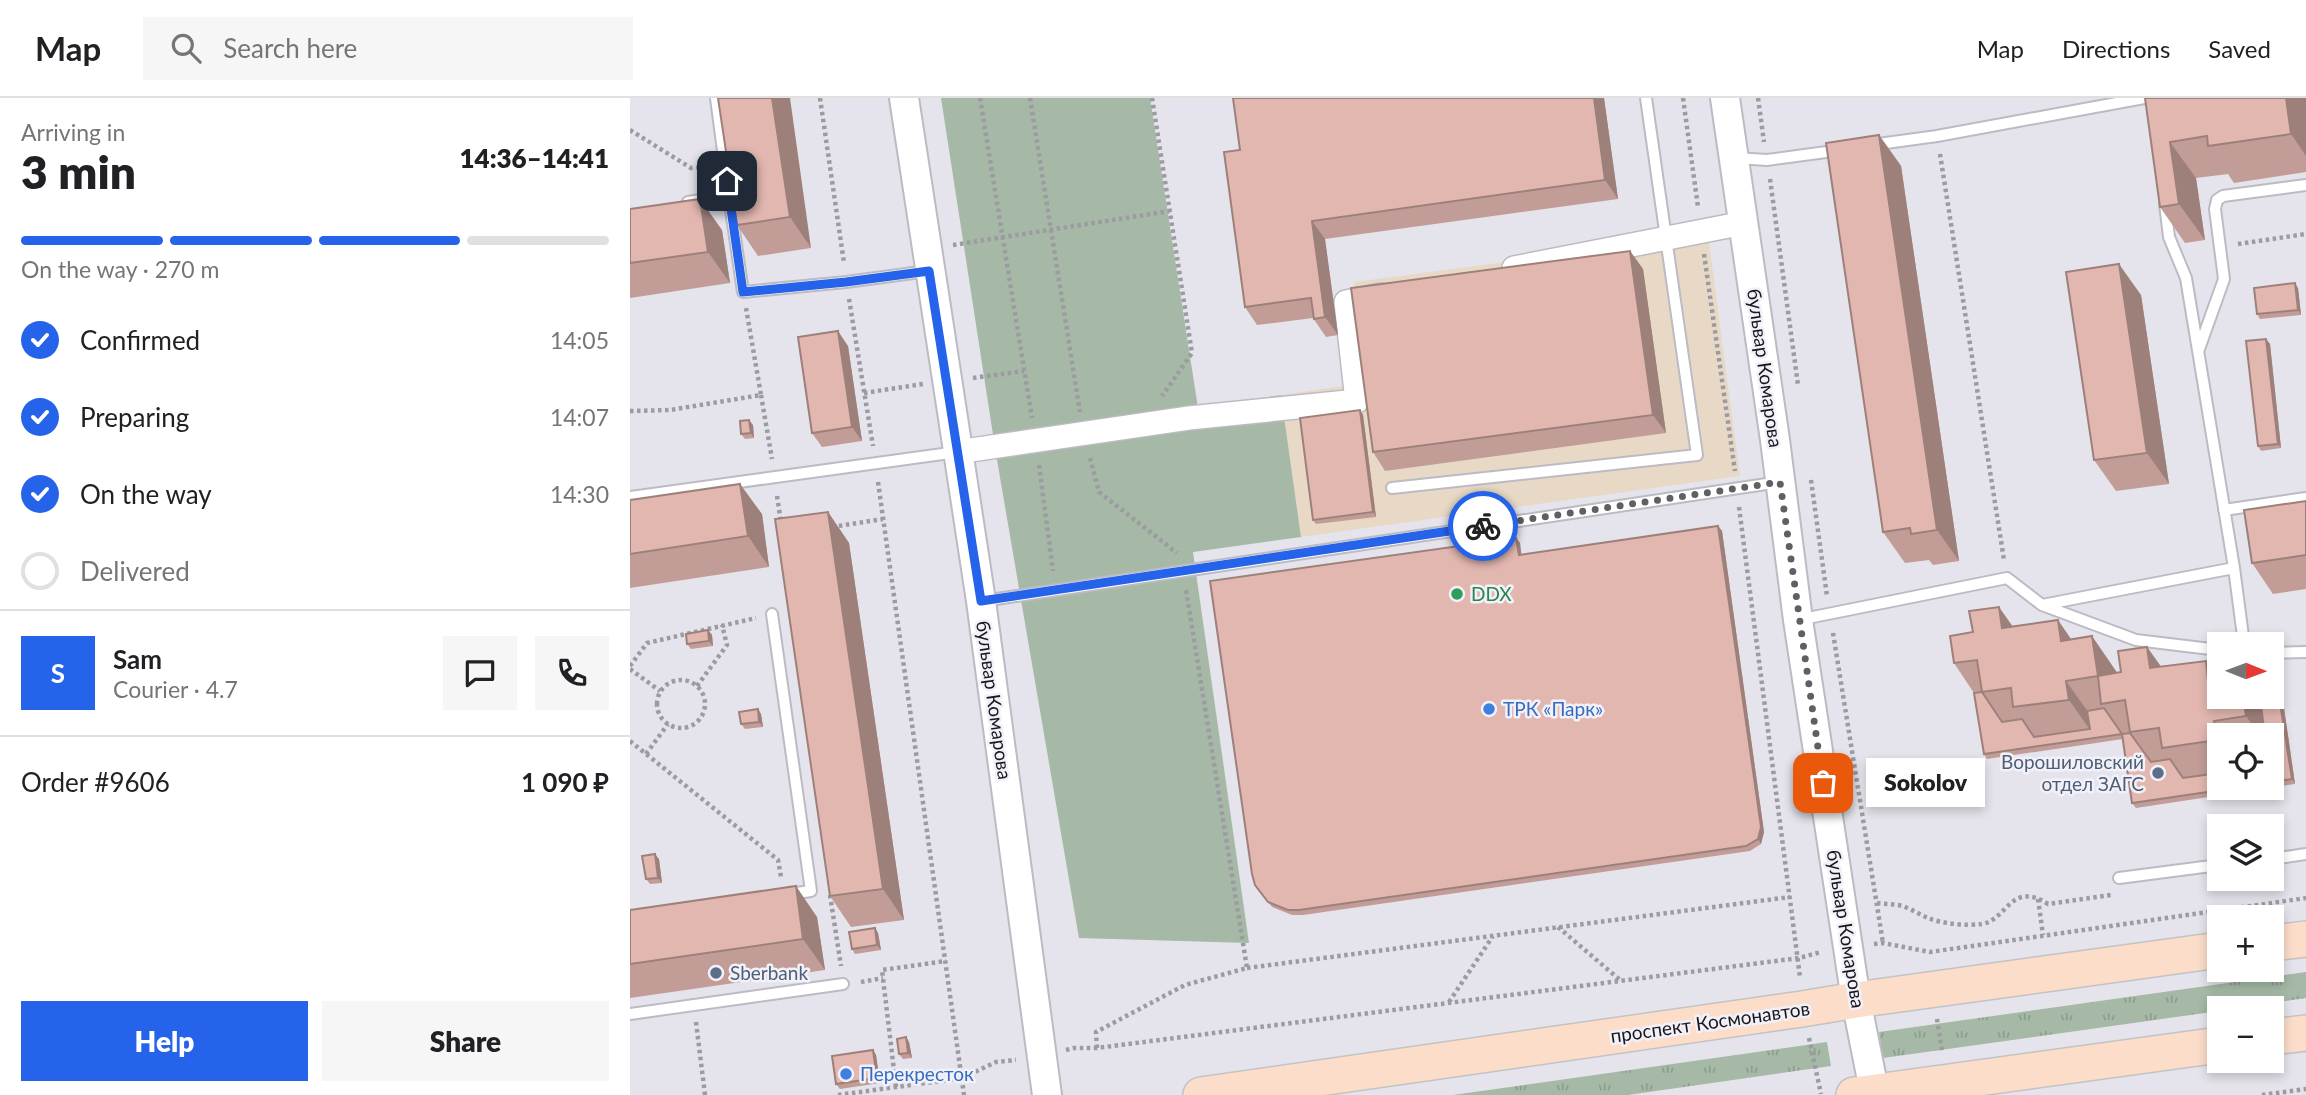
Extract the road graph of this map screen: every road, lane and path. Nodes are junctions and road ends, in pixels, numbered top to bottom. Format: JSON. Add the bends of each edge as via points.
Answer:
{"nodes":[{"id":1,"x":716,"y":98,"type":"edge"},
{"id":2,"x":820,"y":98,"type":"edge"},
{"id":3,"x":904,"y":98,"type":"edge"},
{"id":4,"x":981,"y":98,"type":"edge"},
{"id":5,"x":1030,"y":98,"type":"edge"},
{"id":6,"x":1152,"y":98,"type":"edge"},
{"id":7,"x":1646,"y":98,"type":"edge"},
{"id":8,"x":1684,"y":98,"type":"edge"},
{"id":9,"x":1725,"y":98,"type":"edge"},
{"id":10,"x":1758,"y":98,"type":"edge"},
{"id":11,"x":2144,"y":98,"type":"edge"},
{"id":12,"x":2150,"y":98,"type":"edge"},
{"id":13,"x":2152,"y":111,"type":"edge"},
{"id":14,"x":630,"y":130,"type":"edge"},
{"id":15,"x":1937,"y":136,"type":"junction"},
{"id":16,"x":1734,"y":158,"type":"junction"},
{"id":17,"x":1767,"y":160,"type":"junction"},
{"id":18,"x":725,"y":165,"type":"junction"},
{"id":19,"x":2306,"y":185,"type":"edge"},
{"id":20,"x":2162,"y":187,"type":"edge"},
{"id":21,"x":729,"y":197,"type":"junction"},
{"id":22,"x":680,"y":203,"type":"edge"},
{"id":23,"x":1170,"y":211,"type":"junction"},
{"id":24,"x":1744,"y":223,"type":"junction"},
{"id":25,"x":1051,"y":230,"type":"junction"},
{"id":26,"x":1701,"y":231,"type":"junction"},
{"id":27,"x":1003,"y":237,"type":"junction"},
{"id":28,"x":1666,"y":238,"type":"junction"},
{"id":29,"x":928,"y":260,"type":"junction"},
{"id":30,"x":1493,"y":272,"type":"edge"},
{"id":31,"x":846,"y":282,"type":"junction"},
{"id":32,"x":1399,"y":291,"type":"edge"},
{"id":33,"x":743,"y":292,"type":"junction"},
{"id":34,"x":2198,"y":352,"type":"junction"},
{"id":35,"x":1799,"y":394,"type":"dead end"},
{"id":36,"x":761,"y":395,"type":"junction"},
{"id":37,"x":630,"y":411,"type":"edge"},
{"id":38,"x":1152,"y":423,"type":"junction"},
{"id":39,"x":1084,"y":433,"type":"junction"},
{"id":40,"x":1036,"y":440,"type":"junction"},
{"id":41,"x":957,"y":452,"type":"junction"},
{"id":42,"x":876,"y":465,"type":"junction"},
{"id":43,"x":775,"y":477,"type":"junction"},
{"id":44,"x":1811,"y":477,"type":"dead end"},
{"id":45,"x":1780,"y":482,"type":"junction"},
{"id":46,"x":1392,"y":488,"type":"dead end"},
{"id":47,"x":1737,"y":489,"type":"junction"},
{"id":48,"x":630,"y":497,"type":"edge"},
{"id":49,"x":2306,"y":498,"type":"edge"},
{"id":50,"x":2224,"y":510,"type":"junction"},
{"id":51,"x":883,"y":519,"type":"junction"},
{"id":52,"x":781,"y":523,"type":"edge"},
{"id":53,"x":820,"y":529,"type":"edge"},
{"id":54,"x":2234,"y":568,"type":"junction"},
{"id":55,"x":1184,"y":571,"type":"junction"},
{"id":56,"x":2007,"y":578,"type":"junction"},
{"id":57,"x":1056,"y":590,"type":"junction"},
{"id":58,"x":981,"y":601,"type":"junction"},
{"id":59,"x":2042,"y":605,"type":"junction"},
{"id":60,"x":772,"y":614,"type":"joint"},
{"id":61,"x":1830,"y":615,"type":"junction"},
{"id":62,"x":1798,"y":620,"type":"junction"},
{"id":63,"x":723,"y":625,"type":"junction"},
{"id":64,"x":2242,"y":632,"type":"edge"},
{"id":65,"x":2207,"y":649,"type":"edge"},
{"id":66,"x":2306,"y":652,"type":"edge"},
{"id":67,"x":2284,"y":653,"type":"edge"},
{"id":68,"x":630,"y":668,"type":"edge"},
{"id":69,"x":697,"y":686,"type":"junction"},
{"id":70,"x":660,"y":691,"type":"junction"},
{"id":71,"x":668,"y":724,"type":"junction"},
{"id":72,"x":630,"y":741,"type":"edge"},
{"id":73,"x":646,"y":754,"type":"junction"},
{"id":74,"x":2306,"y":854,"type":"edge"},
{"id":75,"x":2284,"y":857,"type":"edge"},
{"id":76,"x":2207,"y":867,"type":"edge"},
{"id":77,"x":2119,"y":878,"type":"joint"},
{"id":78,"x":811,"y":891,"type":"junction"},
{"id":79,"x":784,"y":895,"type":"junction"},
{"id":80,"x":771,"y":897,"type":"edge"},
{"id":81,"x":1790,"y":897,"type":"junction"},
{"id":82,"x":2038,"y":898,"type":"junction"},
{"id":83,"x":2306,"y":898,"type":"edge"},
{"id":84,"x":1877,"y":903,"type":"junction"},
{"id":85,"x":1558,"y":927,"type":"junction"},
{"id":86,"x":2043,"y":935,"type":"junction"},
{"id":87,"x":1494,"y":936,"type":"junction"},
{"id":88,"x":2306,"y":939,"type":"edge"},
{"id":89,"x":2284,"y":942,"type":"edge"},
{"id":90,"x":1930,"y":952,"type":"junction"},
{"id":91,"x":2207,"y":952,"type":"edge"},
{"id":92,"x":946,"y":961,"type":"junction"},
{"id":93,"x":1247,"y":968,"type":"junction"},
{"id":94,"x":1620,"y":981,"type":"junction"},
{"id":95,"x":843,"y":985,"type":"joint"},
{"id":96,"x":1933,"y":989,"type":"junction"},
{"id":97,"x":1856,"y":1000,"type":"junction"},
{"id":98,"x":1448,"y":1003,"type":"junction"},
{"id":99,"x":694,"y":1004,"type":"junction"},
{"id":100,"x":630,"y":1014,"type":"edge"},
{"id":101,"x":2306,"y":1033,"type":"edge"},
{"id":102,"x":2284,"y":1036,"type":"edge"},
{"id":103,"x":2207,"y":1047,"type":"edge"},
{"id":104,"x":1074,"y":1048,"type":"dead end"},
{"id":105,"x":1097,"y":1048,"type":"junction"},
{"id":106,"x":962,"y":1078,"type":"junction"},
{"id":107,"x":1946,"y":1083,"type":"junction"},
{"id":108,"x":896,"y":1087,"type":"junction"},
{"id":109,"x":2306,"y":1089,"type":"edge"},
{"id":110,"x":1868,"y":1094,"type":"edge"},
{"id":111,"x":705,"y":1095,"type":"edge"},
{"id":112,"x":838,"y":1095,"type":"edge"},
{"id":113,"x":964,"y":1095,"type":"edge"},
{"id":114,"x":1047,"y":1095,"type":"edge"},
{"id":115,"x":1201,"y":1095,"type":"edge"},
{"id":116,"x":2262,"y":1095,"type":"edge"}],
"edges":[{"from":1,"to":18,"type":"lane"},
{"from":2,"to":31,"type":"path"},
{"from":3,"to":29,"type":"street","name":"бульвар Комарова"},
{"from":4,"to":27,"type":"path"},
{"from":5,"to":25,"type":"path"},
{"from":6,"to":23,"type":"path"},
{"from":7,"to":28,"type":"lane"},
{"from":8,"to":26,"type":"path"},
{"from":9,"to":16,"type":"street","name":"бульвар Комарова"},
{"from":10,"to":17,"type":"path"},
{"from":11,"to":15,"type":"lane"},
{"from":12,"to":13,"type":"lane"},
{"from":14,"to":18,"type":"path","via":[[691,169]]},
{"from":15,"to":17,"type":"lane"},
{"from":15,"to":56,"type":"path"},
{"from":16,"to":17,"type":"lane"},
{"from":16,"to":24,"type":"street","name":"бульвар Комарова"},
{"from":17,"to":35,"type":"path"},
{"from":18,"to":21,"type":"lane"},
{"from":19,"to":34,"type":"lane","via":[[2217,200],[2224,279]]},
{"from":20,"to":34,"type":"lane","via":[[2169,237],[2186,278]]},
{"from":21,"to":22,"type":"lane"},
{"from":21,"to":33,"type":"lane"},
{"from":23,"to":25,"type":"path"},
{"from":23,"to":38,"type":"path","via":[[1192,353],[1151,412]]},
{"from":24,"to":26,"type":"street"},
{"from":24,"to":45,"type":"street","name":"бульвар Комарова"},
{"from":25,"to":27,"type":"path"},
{"from":25,"to":39,"type":"path"},
{"from":26,"to":28,"type":"street"},
{"from":26,"to":47,"type":"path"},
{"from":27,"to":29,"type":"path"},
{"from":27,"to":40,"type":"path"},
{"from":28,"to":30,"type":"street"},
{"from":28,"to":46,"type":"lane","via":[[1698,455]]},
{"from":29,"to":31,"type":"lane"},
{"from":29,"to":41,"type":"street","name":"бульвар Комарова"},
{"from":31,"to":33,"type":"lane"},
{"from":31,"to":42,"type":"path"},
{"from":32,"to":38,"type":"street","via":[[1346,302],[1357,401]]},
{"from":33,"to":36,"type":"path"},
{"from":34,"to":50,"type":"lane"},
{"from":36,"to":37,"type":"path","via":[[670,410]]},
{"from":36,"to":43,"type":"path"},
{"from":38,"to":39,"type":"street"},
{"from":39,"to":40,"type":"street"},
{"from":39,"to":55,"type":"path","via":[[1099,492],[1184,558]]},
{"from":40,"to":41,"type":"street"},
{"from":40,"to":57,"type":"path"},
{"from":41,"to":42,"type":"lane"},
{"from":41,"to":58,"type":"street","name":"бульвар Комарова"},
{"from":42,"to":43,"type":"lane"},
{"from":42,"to":51,"type":"path"},
{"from":43,"to":48,"type":"lane"},
{"from":43,"to":52,"type":"path"},
{"from":44,"to":61,"type":"path"},
{"from":45,"to":47,"type":"lane"},
{"from":45,"to":62,"type":"street","name":"бульвар Комарова"},
{"from":47,"to":55,"type":"lane"},
{"from":47,"to":81,"type":"path"},
{"from":49,"to":50,"type":"lane"},
{"from":50,"to":54,"type":"lane"},
{"from":51,"to":53,"type":"path"},
{"from":51,"to":92,"type":"path"},
{"from":54,"to":59,"type":"lane"},
{"from":54,"to":64,"type":"lane"},
{"from":55,"to":57,"type":"lane"},
{"from":55,"to":93,"type":"path"},
{"from":56,"to":59,"type":"lane"},
{"from":56,"to":61,"type":"lane"},
{"from":57,"to":58,"type":"lane"},
{"from":58,"to":114,"type":"street","name":"бульвар Комарова"},
{"from":59,"to":65,"type":"lane","via":[[2136,640]]},
{"from":60,"to":63,"type":"path"},
{"from":60,"to":78,"type":"lane"},
{"from":61,"to":62,"type":"lane"},
{"from":61,"to":84,"type":"path"},
{"from":62,"to":97,"type":"street","name":"бульвар Комарова"},
{"from":63,"to":68,"type":"path","via":[[647,643]]},
{"from":63,"to":69,"type":"path","via":[[727,645]]},
{"from":66,"to":67,"type":"lane"},
{"from":68,"to":70,"type":"path"},
{"from":69,"to":70,"type":"path","via":[[678,680]]},
{"from":69,"to":71,"type":"path","via":[[704,696],[700,718],[680,728]]},
{"from":70,"to":71,"type":"path","via":[[657,704]]},
{"from":71,"to":73,"type":"path"},
{"from":72,"to":73,"type":"path"},
{"from":73,"to":79,"type":"path","via":[[778,860]]},
{"from":74,"to":75,"type":"lane"},
{"from":76,"to":77,"type":"lane"},
{"from":77,"to":82,"type":"path","via":[[2121,894],[2048,904]]},
{"from":78,"to":79,"type":"lane"},
{"from":78,"to":95,"type":"path","via":[[829,888]]},
{"from":79,"to":80,"type":"lane"},
{"from":81,"to":85,"type":"path"},
{"from":81,"to":94,"type":"path","via":[[1798,958]]},
{"from":82,"to":84,"type":"path","via":[[2023,897],[1986,923],[1968,925],[1931,920],[1901,905]]},
{"from":82,"to":86,"type":"path"},
{"from":83,"to":86,"type":"path"},
{"from":84,"to":90,"type":"path","via":[[1883,943]]},
{"from":85,"to":87,"type":"path"},
{"from":85,"to":94,"type":"path"},
{"from":86,"to":90,"type":"path"},
{"from":87,"to":93,"type":"path"},
{"from":87,"to":98,"type":"path"},
{"from":88,"to":89,"type":"main road"},
{"from":90,"to":96,"type":"path"},
{"from":91,"to":96,"type":"main road","name":"проспект Космонавтов"},
{"from":92,"to":106,"type":"path"},
{"from":92,"to":108,"type":"path","via":[[882,970]]},
{"from":93,"to":105,"type":"path","via":[[1185,985],[1096,1032]]},
{"from":94,"to":98,"type":"path"},
{"from":95,"to":99,"type":"lane"},
{"from":96,"to":97,"type":"main road","name":"проспект Космонавтов"},
{"from":96,"to":107,"type":"path"},
{"from":97,"to":110,"type":"street","name":"бульвар Комарова"},
{"from":97,"to":115,"type":"main road","name":"проспект Космонавтов"},
{"from":98,"to":105,"type":"path"},
{"from":99,"to":100,"type":"lane"},
{"from":99,"to":111,"type":"path"},
{"from":101,"to":102,"type":"main road"},
{"from":103,"to":107,"type":"main road"},
{"from":104,"to":105,"type":"path"},
{"from":106,"to":108,"type":"path"},
{"from":106,"to":113,"type":"path"},
{"from":107,"to":110,"type":"main road"},
{"from":108,"to":112,"type":"path"},
{"from":109,"to":116,"type":"path"}]}
